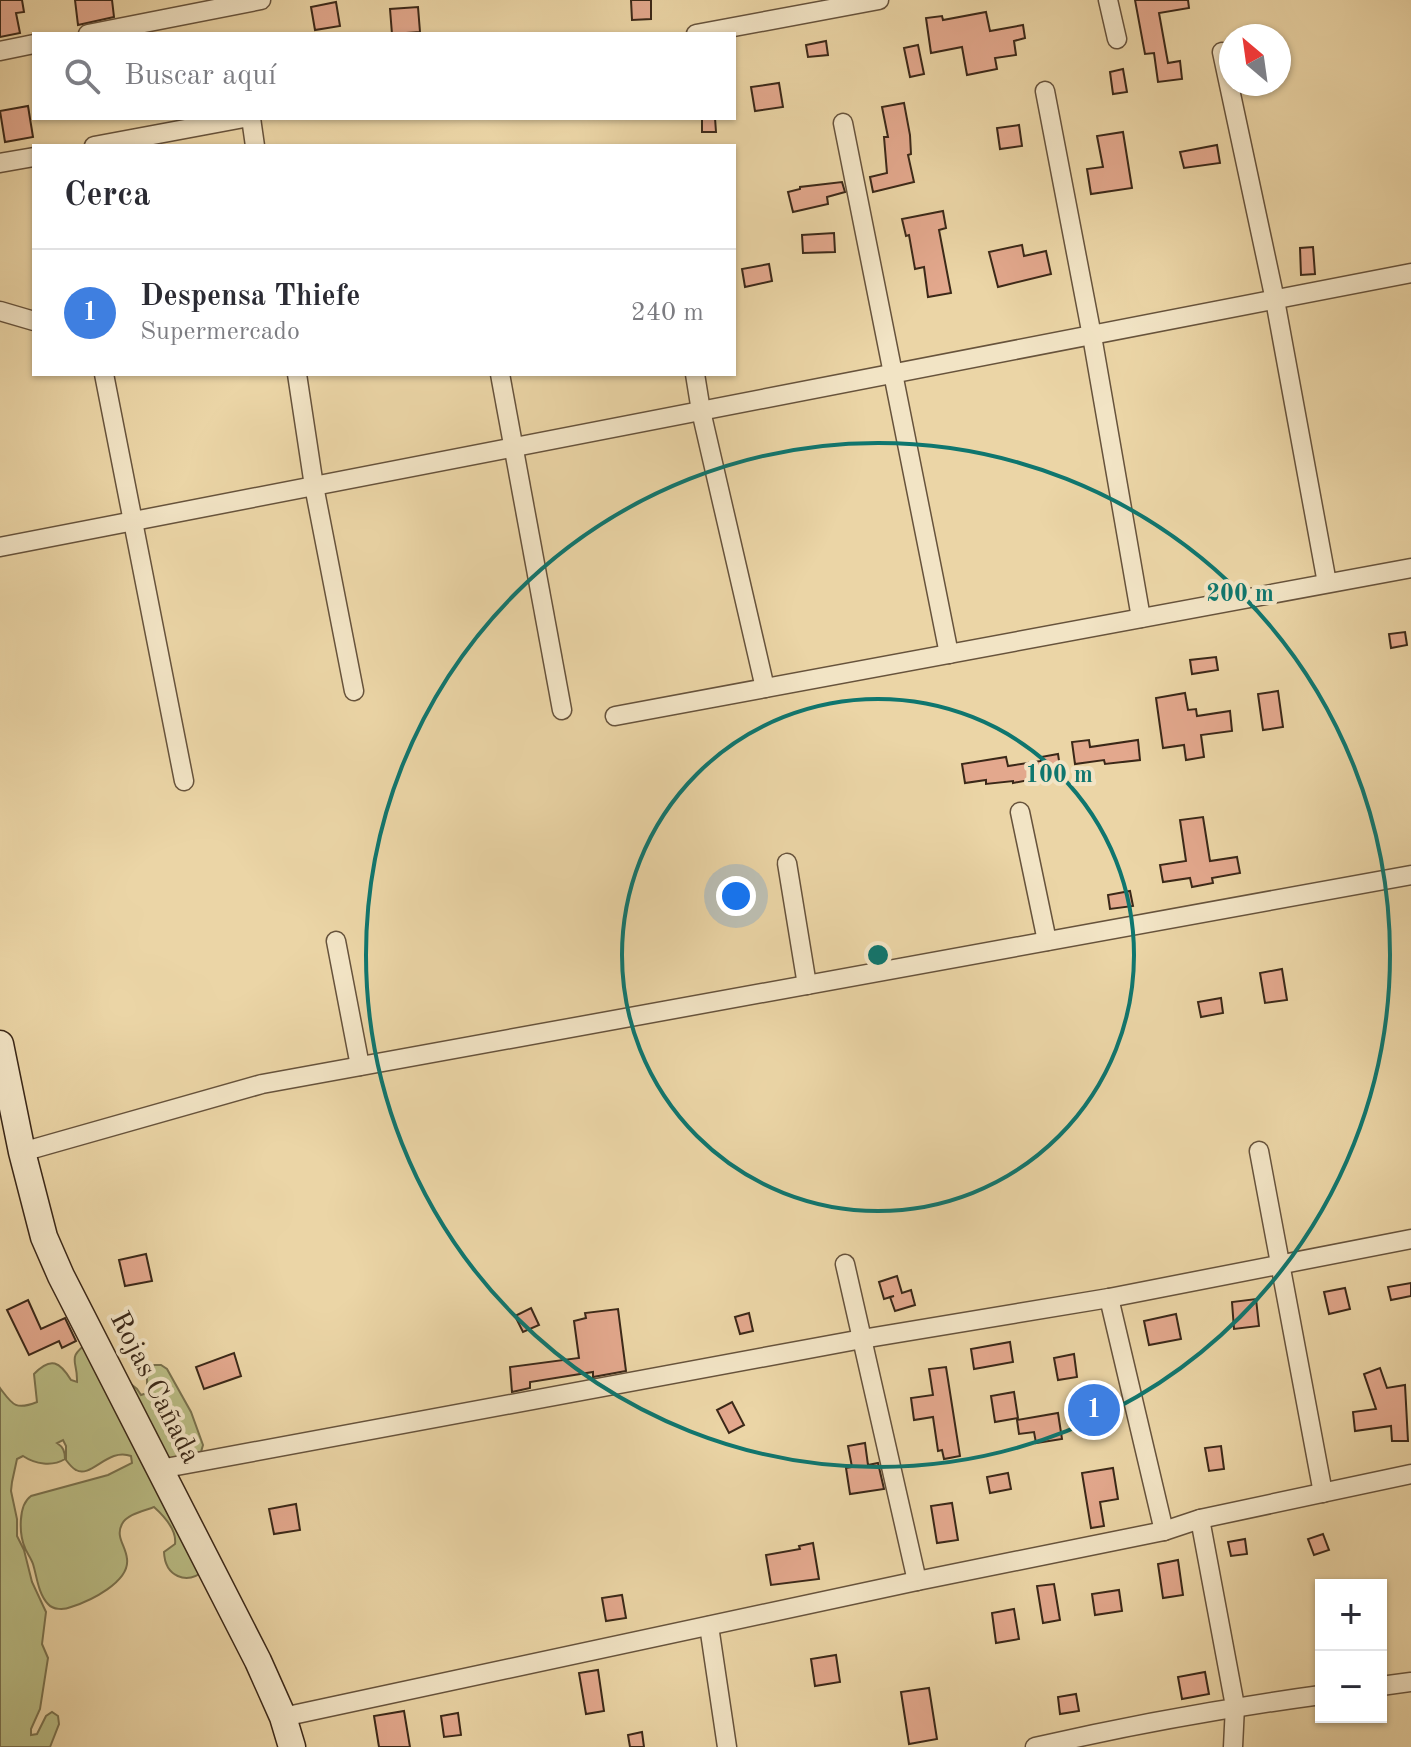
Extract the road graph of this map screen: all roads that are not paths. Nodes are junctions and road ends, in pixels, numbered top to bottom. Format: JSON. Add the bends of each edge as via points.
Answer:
{"nodes":[{"id":1,"x":261,"y":0,"type":"edge"},
{"id":2,"x":879,"y":0,"type":"edge"},
{"id":3,"x":1108,"y":0,"type":"edge"},
{"id":4,"x":98,"y":32,"type":"edge"},
{"id":5,"x":707,"y":32,"type":"edge"},
{"id":6,"x":1117,"y":39,"type":"dead end"},
{"id":7,"x":32,"y":44,"type":"edge"},
{"id":8,"x":0,"y":51,"type":"edge"},
{"id":9,"x":1045,"y":91,"type":"dead end"},
{"id":10,"x":1231,"y":96,"type":"edge"},
{"id":11,"x":233,"y":120,"type":"edge"},
{"id":12,"x":251,"y":120,"type":"edge"},
{"id":13,"x":843,"y":123,"type":"dead end"},
{"id":14,"x":105,"y":144,"type":"edge"},
{"id":15,"x":255,"y":144,"type":"edge"},
{"id":16,"x":32,"y":157,"type":"edge"},
{"id":17,"x":0,"y":163,"type":"edge"},
{"id":18,"x":1411,"y":273,"type":"edge"},
{"id":19,"x":1275,"y":300,"type":"junction"},
{"id":20,"x":0,"y":311,"type":"edge"},
{"id":21,"x":32,"y":320,"type":"edge"},
{"id":22,"x":1092,"y":336,"type":"junction"},
{"id":23,"x":894,"y":374,"type":"junction"},
{"id":24,"x":104,"y":376,"type":"edge"},
{"id":25,"x":297,"y":376,"type":"edge"},
{"id":26,"x":500,"y":376,"type":"edge"},
{"id":27,"x":695,"y":376,"type":"edge"},
{"id":28,"x":701,"y":411,"type":"junction"},
{"id":29,"x":514,"y":448,"type":"junction"},
{"id":30,"x":314,"y":486,"type":"junction"},
{"id":31,"x":132,"y":522,"type":"junction"},
{"id":32,"x":0,"y":547,"type":"edge"},
{"id":33,"x":1411,"y":568,"type":"edge"},
{"id":34,"x":1327,"y":583,"type":"junction"},
{"id":35,"x":1141,"y":618,"type":"junction"},
{"id":36,"x":949,"y":654,"type":"junction"},
{"id":37,"x":765,"y":688,"type":"junction"},
{"id":38,"x":354,"y":691,"type":"dead end"},
{"id":39,"x":562,"y":710,"type":"dead end"},
{"id":40,"x":615,"y":716,"type":"dead end"},
{"id":41,"x":184,"y":781,"type":"dead end"},
{"id":42,"x":1020,"y":812,"type":"dead end"},
{"id":43,"x":787,"y":863,"type":"dead end"},
{"id":44,"x":1411,"y":875,"type":"edge"},
{"id":45,"x":336,"y":941,"type":"dead end"},
{"id":46,"x":1047,"y":941,"type":"junction"},
{"id":47,"x":807,"y":985,"type":"junction"},
{"id":48,"x":0,"y":1044,"type":"edge"},
{"id":49,"x":360,"y":1066,"type":"junction"},
{"id":50,"x":1259,"y":1151,"type":"dead end"},
{"id":51,"x":22,"y":1152,"type":"junction"},
{"id":52,"x":1411,"y":1239,"type":"edge"},
{"id":53,"x":845,"y":1264,"type":"dead end"},
{"id":54,"x":1280,"y":1265,"type":"junction"},
{"id":55,"x":1109,"y":1298,"type":"junction"},
{"id":56,"x":862,"y":1339,"type":"junction"},
{"id":57,"x":160,"y":1469,"type":"junction"},
{"id":58,"x":1411,"y":1474,"type":"edge"},
{"id":59,"x":1323,"y":1493,"type":"junction"},
{"id":60,"x":1200,"y":1519,"type":"junction"},
{"id":61,"x":1164,"y":1531,"type":"junction"},
{"id":62,"x":917,"y":1581,"type":"junction"},
{"id":63,"x":709,"y":1626,"type":"junction"},
{"id":64,"x":1411,"y":1682,"type":"edge"},
{"id":65,"x":1387,"y":1685,"type":"edge"},
{"id":66,"x":1315,"y":1696,"type":"edge"},
{"id":67,"x":1235,"y":1706,"type":"junction"},
{"id":68,"x":283,"y":1717,"type":"junction"},
{"id":69,"x":292,"y":1747,"type":"edge"},
{"id":70,"x":727,"y":1747,"type":"edge"},
{"id":71,"x":1035,"y":1747,"type":"edge"},
{"id":72,"x":1233,"y":1747,"type":"edge"}],
"edges":[{"from":1,"to":4,"type":"street"},
{"from":2,"to":5,"type":"street"},
{"from":3,"to":6,"type":"street"},
{"from":7,"to":8,"type":"street"},
{"from":9,"to":22,"type":"street"},
{"from":10,"to":19,"type":"street"},
{"from":11,"to":14,"type":"street"},
{"from":12,"to":15,"type":"street"},
{"from":13,"to":23,"type":"street"},
{"from":16,"to":17,"type":"street"},
{"from":18,"to":19,"type":"street"},
{"from":19,"to":22,"type":"street"},
{"from":19,"to":34,"type":"street"},
{"from":20,"to":21,"type":"street"},
{"from":22,"to":23,"type":"street"},
{"from":22,"to":35,"type":"street"},
{"from":23,"to":28,"type":"street"},
{"from":23,"to":36,"type":"street"},
{"from":24,"to":31,"type":"street"},
{"from":25,"to":30,"type":"street"},
{"from":26,"to":29,"type":"street"},
{"from":27,"to":28,"type":"street"},
{"from":28,"to":29,"type":"street"},
{"from":28,"to":37,"type":"street"},
{"from":29,"to":30,"type":"street"},
{"from":29,"to":39,"type":"street"},
{"from":30,"to":31,"type":"street"},
{"from":30,"to":38,"type":"street"},
{"from":31,"to":32,"type":"street"},
{"from":31,"to":41,"type":"street"},
{"from":33,"to":34,"type":"street"},
{"from":34,"to":35,"type":"street"},
{"from":35,"to":36,"type":"street"},
{"from":36,"to":37,"type":"street"},
{"from":37,"to":40,"type":"street"},
{"from":42,"to":46,"type":"street"},
{"from":43,"to":47,"type":"street"},
{"from":44,"to":46,"type":"street"},
{"from":45,"to":49,"type":"street"},
{"from":46,"to":47,"type":"street"},
{"from":47,"to":49,"type":"street"},
{"from":48,"to":51,"type":"main road","name":"Rojas Cañada"},
{"from":49,"to":51,"type":"street","via":[[262,1084]]},
{"from":50,"to":54,"type":"street"},
{"from":51,"to":57,"type":"main road","name":"Rojas Cañada","via":[[44,1237]]},
{"from":52,"to":54,"type":"street"},
{"from":53,"to":56,"type":"street"},
{"from":54,"to":55,"type":"street"},
{"from":54,"to":59,"type":"street"},
{"from":55,"to":56,"type":"street"},
{"from":55,"to":61,"type":"street"},
{"from":56,"to":57,"type":"street"},
{"from":56,"to":62,"type":"street"},
{"from":57,"to":68,"type":"main road","name":"Rojas Cañada"},
{"from":58,"to":59,"type":"street"},
{"from":59,"to":60,"type":"street"},
{"from":60,"to":61,"type":"street"},
{"from":60,"to":67,"type":"street"},
{"from":61,"to":62,"type":"street"},
{"from":62,"to":63,"type":"street"},
{"from":63,"to":68,"type":"street"},
{"from":63,"to":70,"type":"street"},
{"from":64,"to":65,"type":"street"},
{"from":66,"to":67,"type":"street"},
{"from":67,"to":71,"type":"street"},
{"from":67,"to":72,"type":"street"},
{"from":68,"to":69,"type":"main road","name":"Rojas Cañada"}]}
